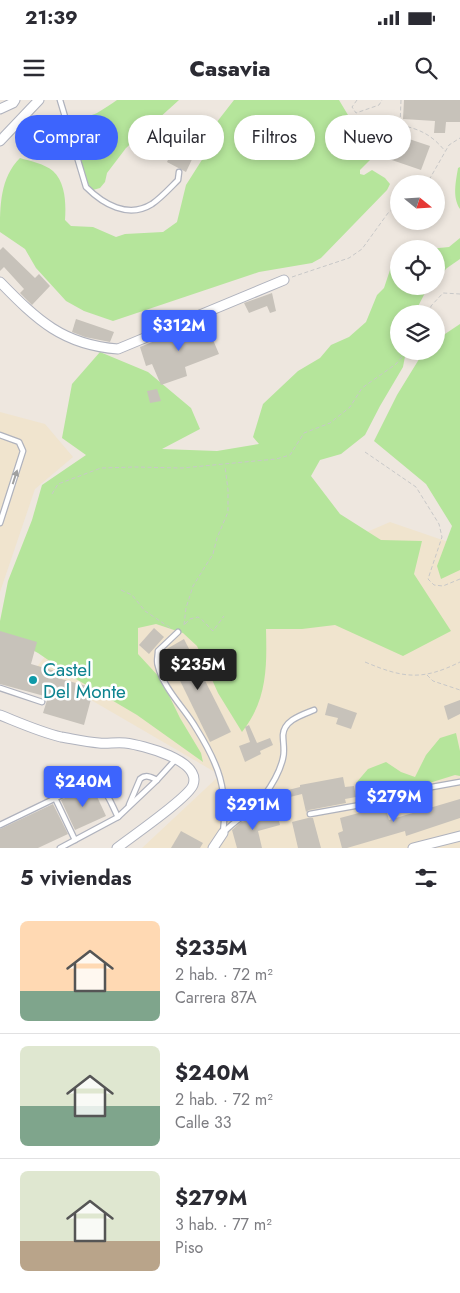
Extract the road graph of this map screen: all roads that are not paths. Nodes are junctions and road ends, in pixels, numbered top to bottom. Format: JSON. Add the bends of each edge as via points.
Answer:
{"nodes":[{"id":1,"x":15,"y":100,"type":"edge"},
{"id":2,"x":39,"y":100,"type":"edge"},
{"id":3,"x":60,"y":100,"type":"edge"},
{"id":4,"x":0,"y":109,"type":"edge"},
{"id":5,"x":0,"y":141,"type":"edge"},
{"id":6,"x":179,"y":172,"type":"dead end"},
{"id":7,"x":284,"y":280,"type":"road end"},
{"id":8,"x":0,"y":282,"type":"edge"},
{"id":9,"x":0,"y":435,"type":"edge"},
{"id":10,"x":0,"y":523,"type":"edge"},
{"id":11,"x":178,"y":632,"type":"road end"},
{"id":12,"x":0,"y":688,"type":"edge"},
{"id":13,"x":42,"y":702,"type":"dead end"},
{"id":14,"x":314,"y":710,"type":"dead end"},
{"id":15,"x":0,"y":715,"type":"edge"},
{"id":16,"x":176,"y":758,"type":"junction"},
{"id":17,"x":157,"y":780,"type":"junction"},
{"id":18,"x":460,"y":782,"type":"edge"},
{"id":19,"x":55,"y":798,"type":"junction"},
{"id":20,"x":128,"y":807,"type":"junction"},
{"id":21,"x":310,"y":814,"type":"dead end"},
{"id":22,"x":118,"y":817,"type":"junction"},
{"id":23,"x":0,"y":825,"type":"edge"},
{"id":24,"x":223,"y":833,"type":"junction"},
{"id":25,"x":460,"y":836,"type":"edge"},
{"id":26,"x":75,"y":840,"type":"junction"},
{"id":27,"x":60,"y":848,"type":"edge"},
{"id":28,"x":117,"y":848,"type":"edge"},
{"id":29,"x":213,"y":848,"type":"edge"},
{"id":30,"x":413,"y":848,"type":"edge"}],
"edges":[{"from":1,"to":4,"type":"street"},
{"from":2,"to":5,"type":"street"},
{"from":3,"to":6,"type":"lane","via":[[86,187],[96,197],[111,206],[130,211],[142,209],[178,180]]},
{"from":7,"to":8,"type":"street","via":[[118,349],[96,347],[58,333]]},
{"from":10,"to":9,"type":"lane","one_way":true,"via":[[23,451],[19,442]]},
{"from":11,"to":24,"type":"lane","via":[[158,651],[157,664],[196,728],[220,776],[225,799]]},
{"from":12,"to":13,"type":"lane"},
{"from":14,"to":24,"type":"lane","via":[[290,721],[283,735],[284,757],[275,778],[258,804]]},
{"from":15,"to":16,"type":"street","via":[[58,736],[102,744],[125,743]]},
{"from":16,"to":17,"type":"lane"},
{"from":16,"to":28,"type":"street","via":[[192,772],[192,787]]},
{"from":17,"to":20,"type":"lane"},
{"from":17,"to":20,"type":"lane","via":[[150,776],[140,778]]},
{"from":18,"to":21,"type":"lane","via":[[388,800]]},
{"from":19,"to":22,"type":"lane","via":[[90,782],[98,784],[105,790]]},
{"from":19,"to":23,"type":"lane"},
{"from":19,"to":26,"type":"lane"},
{"from":20,"to":22,"type":"lane"},
{"from":22,"to":26,"type":"lane"},
{"from":24,"to":29,"type":"street"},
{"from":25,"to":30,"type":"street"},
{"from":26,"to":27,"type":"lane"}]}
